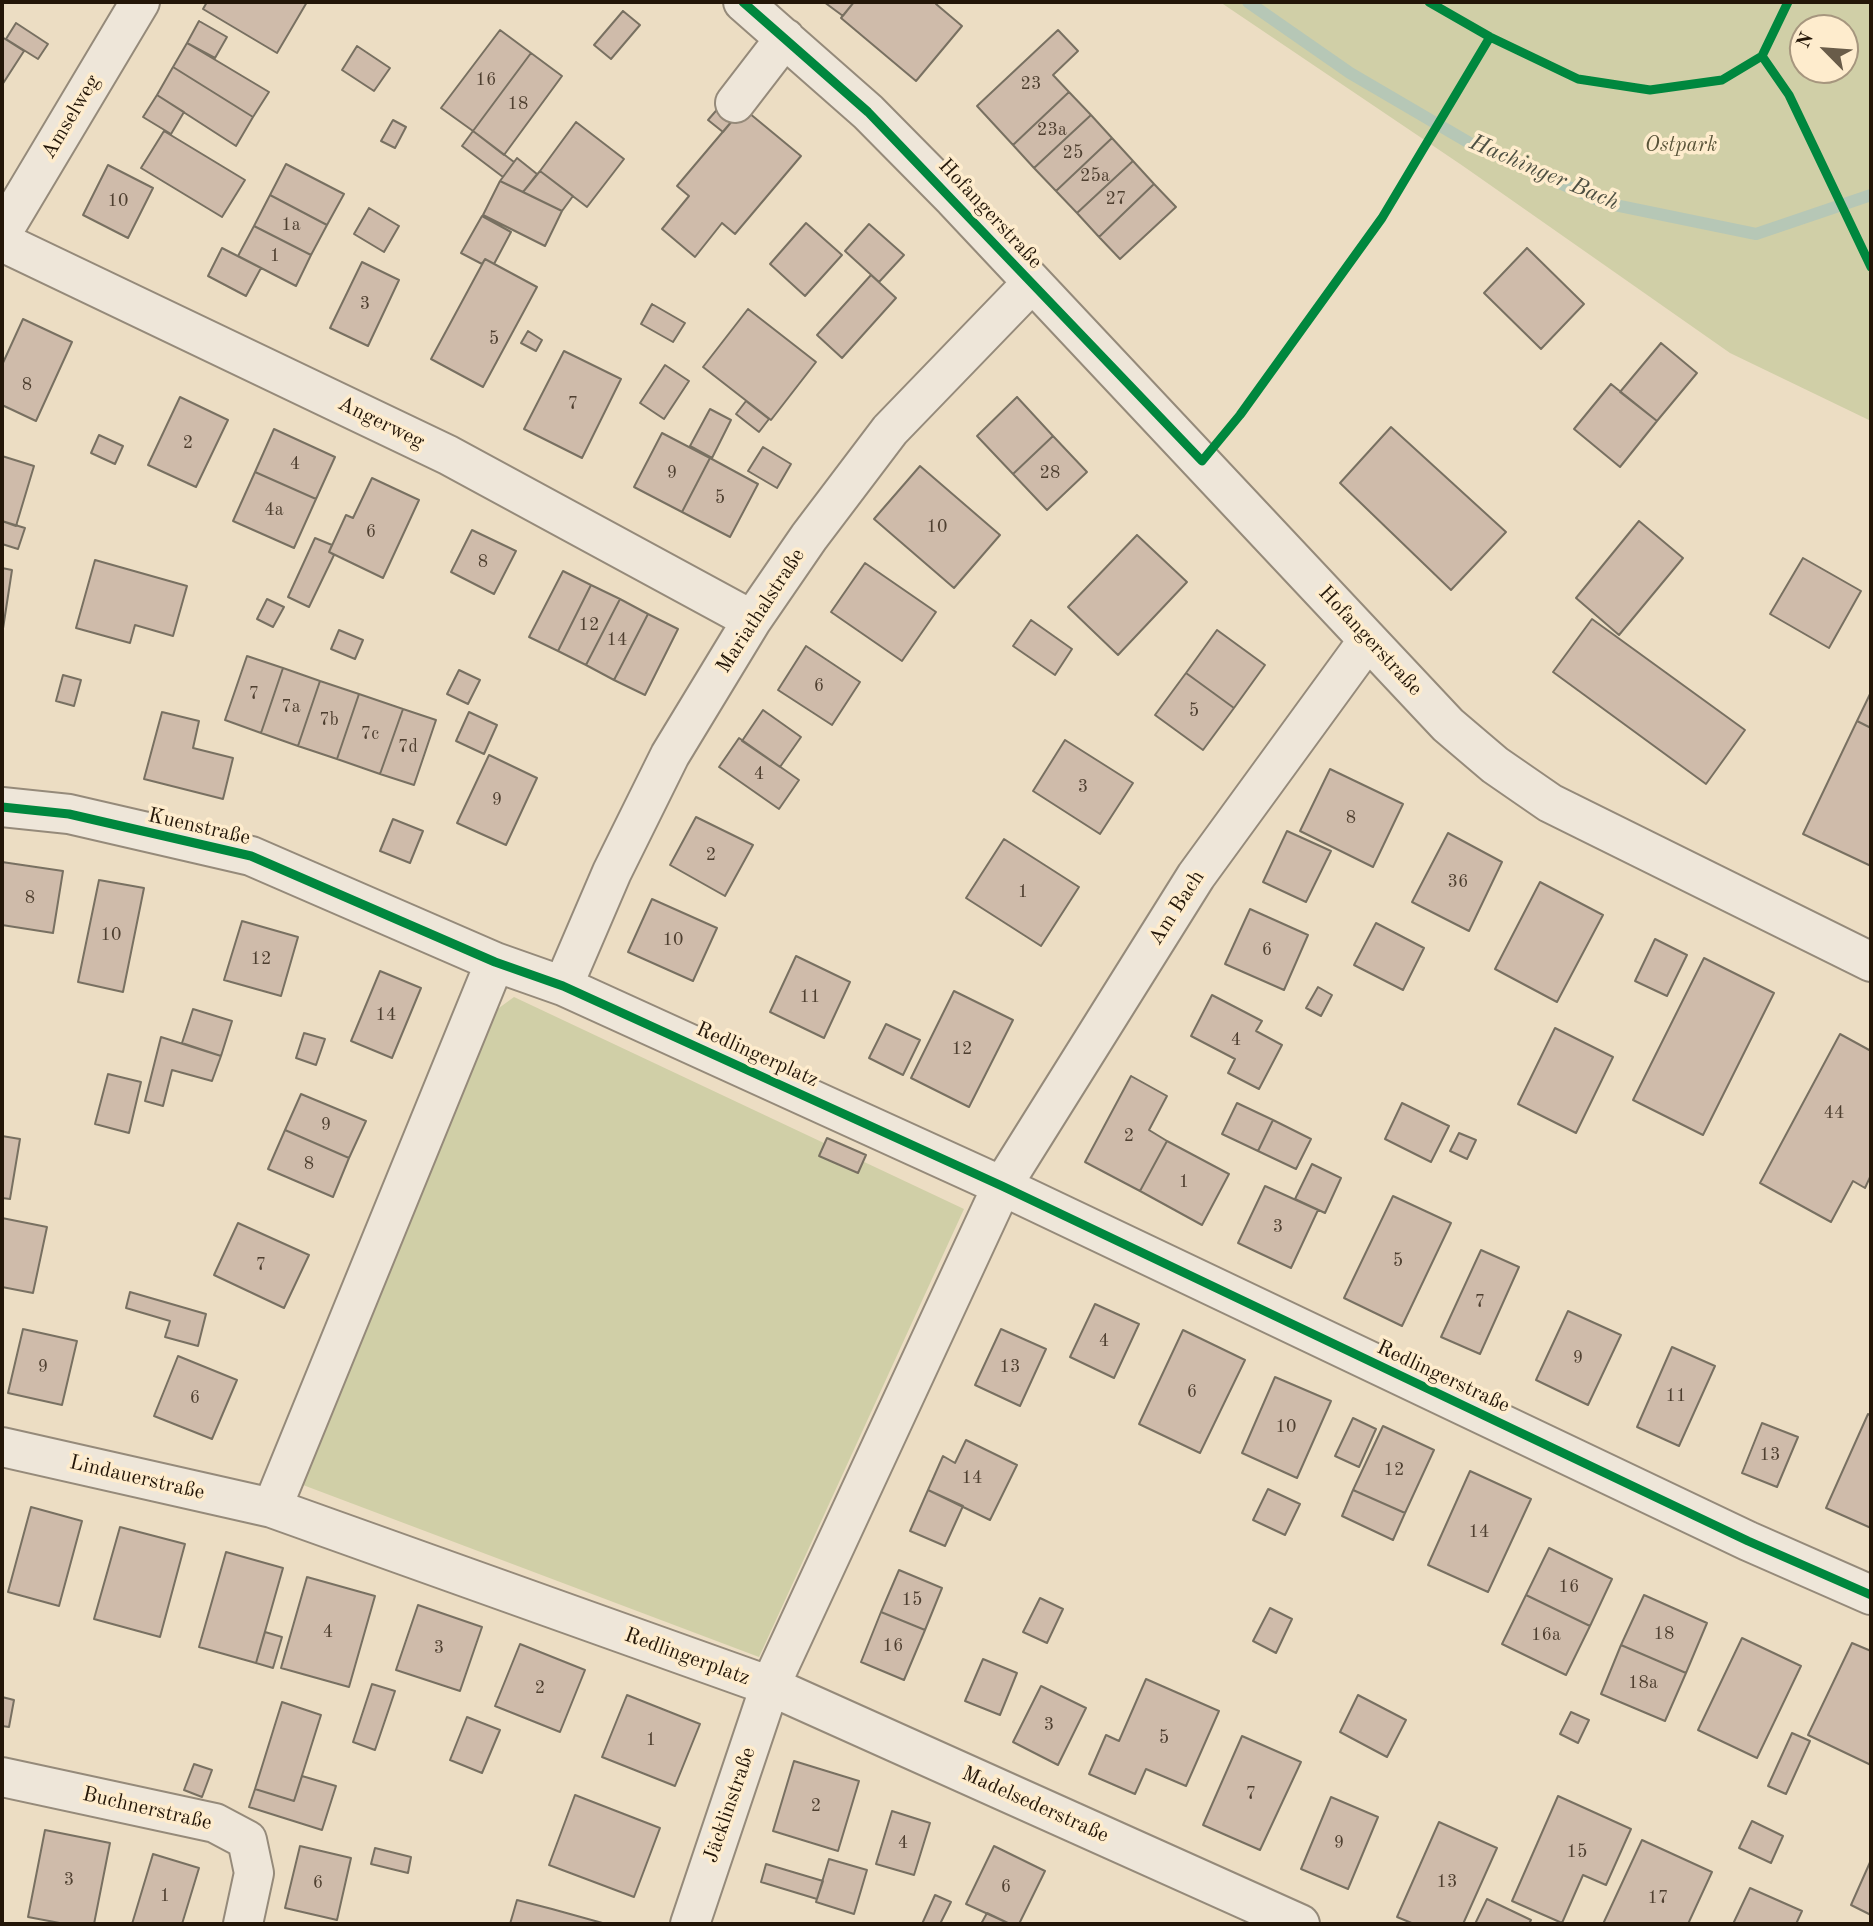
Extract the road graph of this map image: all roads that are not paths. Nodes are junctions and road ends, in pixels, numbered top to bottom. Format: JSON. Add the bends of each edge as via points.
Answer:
{"nodes":[{"id":1,"x":140,"y":2,"type":"edge"},
{"id":2,"x":743,"y":2,"type":"edge"},
{"id":3,"x":785,"y":38,"type":"junction"},
{"id":4,"x":735,"y":103,"type":"dead end"},
{"id":5,"x":2,"y":233,"type":"edge"},
{"id":6,"x":2,"y":242,"type":"edge"},
{"id":7,"x":1031,"y":284,"type":"junction"},
{"id":8,"x":752,"y":620,"type":"junction"},
{"id":9,"x":1368,"y":640,"type":"junction"},
{"id":10,"x":2,"y":807,"type":"edge"},
{"id":11,"x":495,"y":962,"type":"junction"},
{"id":12,"x":1871,"y":962,"type":"edge"},
{"id":13,"x":563,"y":986,"type":"junction"},
{"id":14,"x":1002,"y":1186,"type":"junction"},
{"id":15,"x":2,"y":1447,"type":"edge"},
{"id":16,"x":272,"y":1508,"type":"junction"},
{"id":17,"x":1871,"y":1595,"type":"edge"},
{"id":18,"x":770,"y":1686,"type":"junction"},
{"id":19,"x":2,"y":1777,"type":"edge"},
{"id":20,"x":243,"y":1924,"type":"edge"},
{"id":21,"x":690,"y":1924,"type":"edge"},
{"id":22,"x":1300,"y":1924,"type":"edge"}],
"edges":[{"from":1,"to":5,"type":"street","name":"Amselweg"},
{"from":2,"to":3,"type":"street","name":"Hofangerstraße"},
{"from":3,"to":4,"type":"street"},
{"from":3,"to":7,"type":"street","name":"Hofangerstraße","via":[[868,112]]},
{"from":6,"to":8,"type":"street","name":"Angerweg","via":[[448,456]]},
{"from":7,"to":8,"type":"street","name":"Mariathalstraße","via":[[890,430]]},
{"from":7,"to":9,"type":"street","name":"Hofangerstraße"},
{"from":8,"to":13,"type":"street","name":"Mariathalstraße","via":[[670,755]]},
{"from":9,"to":12,"type":"street","name":"Hofangerstraße","via":[[1448,725],[1550,803]]},
{"from":9,"to":14,"type":"street","name":"Am Bach","via":[[1196,876]]},
{"from":10,"to":11,"type":"street","name":"Kuenstraße","via":[[69,814],[251,856]]},
{"from":11,"to":13,"type":"street","name":"Redlingerplatz"},
{"from":11,"to":16,"type":"street"},
{"from":13,"to":14,"type":"street","name":"Redlingerplatz"},
{"from":14,"to":17,"type":"street","name":"Redlingerstraße","via":[[1735,1536]]},
{"from":14,"to":18,"type":"street","name":"Redlingerplatz"},
{"from":15,"to":16,"type":"street","name":"Lindauerstraße"},
{"from":16,"to":18,"type":"street","name":"Redlingerplatz"},
{"from":18,"to":21,"type":"street","name":"Jäcklinstraße"},
{"from":18,"to":22,"type":"street","name":"Madelsederstraße"},
{"from":19,"to":20,"type":"street","name":"Buchnerstraße","via":[[215,1822],[247,1840],[254,1873]]}]}
